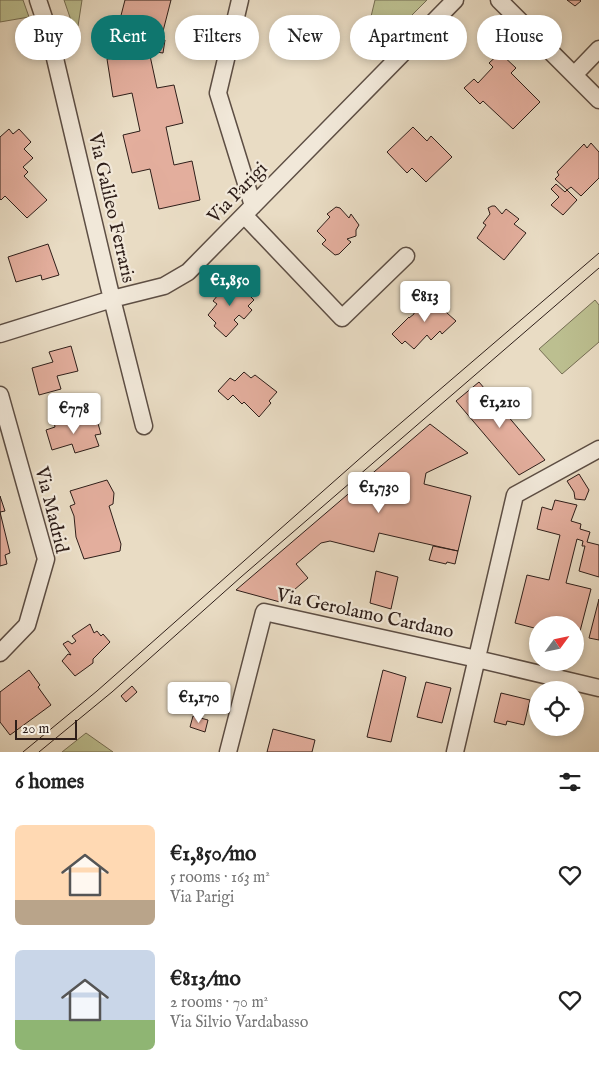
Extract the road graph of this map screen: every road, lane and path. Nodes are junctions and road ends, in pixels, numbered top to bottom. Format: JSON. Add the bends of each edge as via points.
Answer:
{"nodes":[{"id":1,"x":38,"y":0,"type":"edge"},
{"id":2,"x":240,"y":0,"type":"edge"},
{"id":3,"x":455,"y":0,"type":"edge"},
{"id":4,"x":499,"y":0,"type":"edge"},
{"id":5,"x":599,"y":49,"type":"edge"},
{"id":6,"x":574,"y":75,"type":"junction"},
{"id":7,"x":599,"y":100,"type":"edge"},
{"id":8,"x":249,"y":210,"type":"junction"},
{"id":9,"x":406,"y":256,"type":"dead end"},
{"id":10,"x":112,"y":299,"type":"junction"},
{"id":11,"x":0,"y":334,"type":"edge"},
{"id":12,"x":0,"y":395,"type":"edge"},
{"id":13,"x":144,"y":426,"type":"dead end"},
{"id":14,"x":599,"y":449,"type":"edge"},
{"id":15,"x":0,"y":653,"type":"edge"},
{"id":16,"x":477,"y":659,"type":"junction"},
{"id":17,"x":599,"y":688,"type":"edge"},
{"id":18,"x":228,"y":752,"type":"edge"},
{"id":19,"x":455,"y":752,"type":"edge"}],
"edges":[{"from":1,"to":10,"type":"street","name":"Via Galileo Ferraris","via":[[50,32]]},
{"from":2,"to":8,"type":"street","via":[[218,93]]},
{"from":3,"to":8,"type":"street","name":"Via Parigi"},
{"from":4,"to":6,"type":"street"},
{"from":5,"to":6,"type":"street"},
{"from":6,"to":7,"type":"street"},
{"from":8,"to":9,"type":"street","via":[[342,318]]},
{"from":8,"to":10,"type":"street","name":"Via Parigi","via":[[188,272],[164,286]]},
{"from":10,"to":11,"type":"street","name":"Via Parigi"},
{"from":10,"to":13,"type":"street","name":"Via Galileo Ferraris"},
{"from":12,"to":15,"type":"street","name":"Via Madrid","via":[[46,559],[27,624]]},
{"from":14,"to":16,"type":"street","via":[[515,495]]},
{"from":16,"to":17,"type":"street","name":"Via Gerolamo Cardano"},
{"from":16,"to":18,"type":"street","name":"Via Gerolamo Cardano","via":[[264,612]]},
{"from":16,"to":19,"type":"street"}]}
